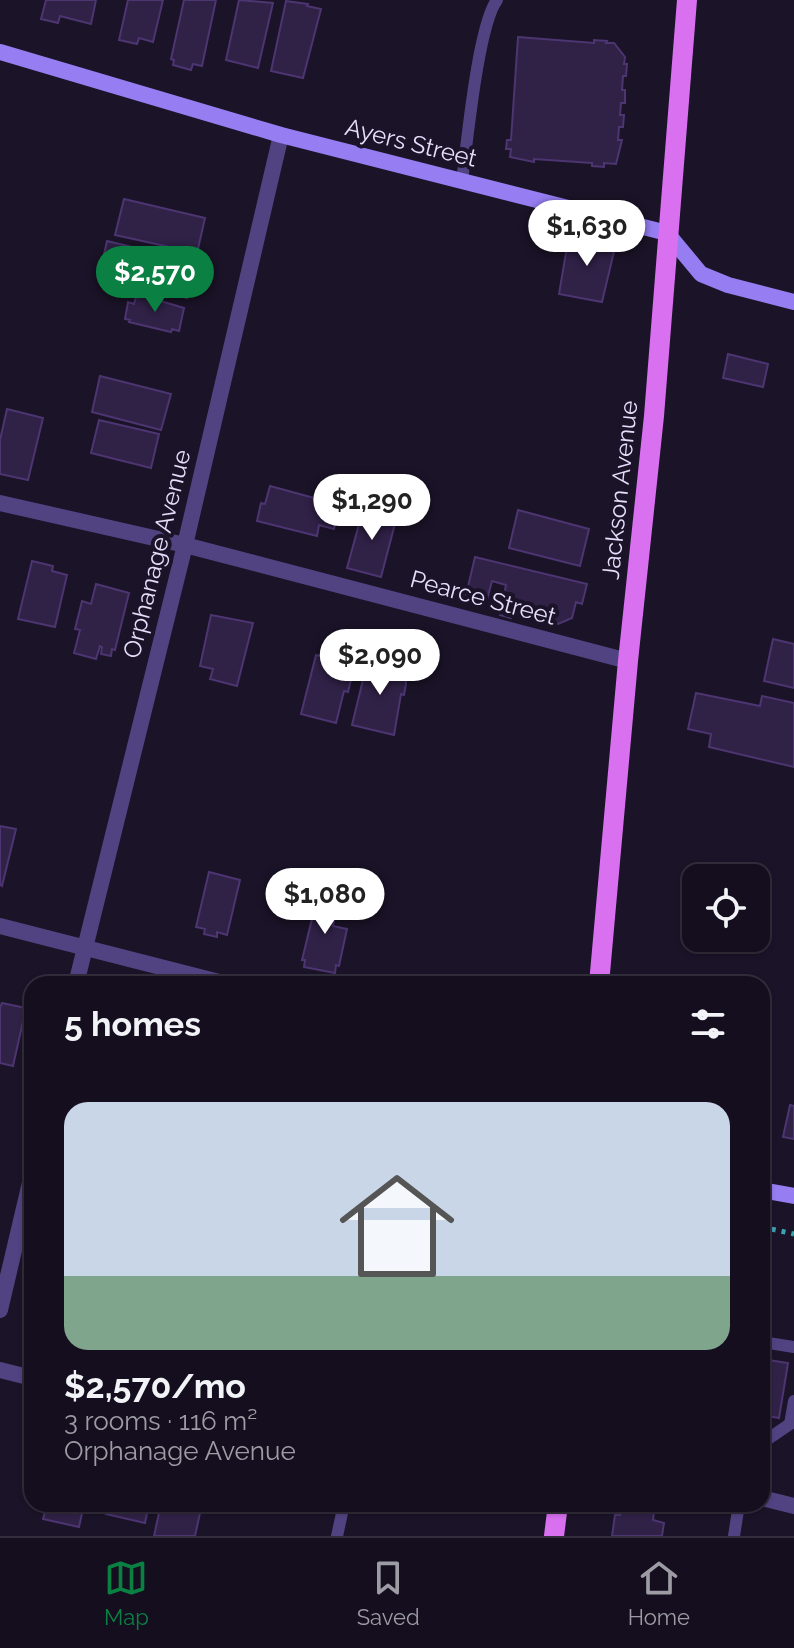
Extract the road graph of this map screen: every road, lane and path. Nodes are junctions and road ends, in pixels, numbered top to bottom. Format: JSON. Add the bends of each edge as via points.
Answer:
{"nodes":[{"id":1,"x":497,"y":0,"type":"edge"},
{"id":2,"x":687,"y":0,"type":"edge"},
{"id":3,"x":0,"y":52,"type":"edge"},
{"id":4,"x":281,"y":135,"type":"junction"},
{"id":5,"x":462,"y":181,"type":"junction"},
{"id":6,"x":667,"y":233,"type":"junction"},
{"id":7,"x":794,"y":302,"type":"edge"},
{"id":8,"x":0,"y":503,"type":"edge"},
{"id":9,"x":185,"y":545,"type":"junction"},
{"id":10,"x":628,"y":661,"type":"junction"},
{"id":11,"x":0,"y":926,"type":"edge"},
{"id":12,"x":85,"y":947,"type":"junction"},
{"id":13,"x":78,"y":976,"type":"edge"},
{"id":14,"x":196,"y":976,"type":"edge"},
{"id":15,"x":600,"y":976,"type":"edge"},
{"id":16,"x":770,"y":1192,"type":"edge"},
{"id":17,"x":794,"y":1196,"type":"edge"},
{"id":18,"x":24,"y":1208,"type":"edge"},
{"id":19,"x":770,"y":1229,"type":"edge"},
{"id":20,"x":794,"y":1234,"type":"edge"},
{"id":21,"x":0,"y":1310,"type":"edge"},
{"id":22,"x":770,"y":1343,"type":"edge"},
{"id":23,"x":794,"y":1347,"type":"edge"},
{"id":24,"x":0,"y":1370,"type":"edge"},
{"id":25,"x":24,"y":1376,"type":"edge"},
{"id":26,"x":794,"y":1401,"type":"edge"},
{"id":27,"x":770,"y":1438,"type":"edge"},
{"id":28,"x":770,"y":1500,"type":"edge"},
{"id":29,"x":794,"y":1506,"type":"edge"},
{"id":30,"x":342,"y":1512,"type":"edge"},
{"id":31,"x":554,"y":1512,"type":"edge"},
{"id":32,"x":738,"y":1512,"type":"edge"},
{"id":33,"x":337,"y":1536,"type":"edge"},
{"id":34,"x":554,"y":1536,"type":"edge"},
{"id":35,"x":734,"y":1536,"type":"edge"}],
"edges":[{"from":1,"to":5,"type":"lane","via":[[483,40]]},
{"from":2,"to":6,"type":"main road","name":"Jackson Avenue"},
{"from":3,"to":4,"type":"street","name":"Ayers Street"},
{"from":4,"to":5,"type":"street","name":"Ayers Street"},
{"from":4,"to":9,"type":"street","name":"Orphanage Avenue"},
{"from":5,"to":6,"type":"street","name":"Ayers Street"},
{"from":6,"to":7,"type":"street","via":[[701,274]]},
{"from":6,"to":10,"type":"main road","name":"Jackson Avenue"},
{"from":8,"to":9,"type":"street","name":"Pearce Street"},
{"from":9,"to":10,"type":"street","name":"Pearce Street"},
{"from":9,"to":12,"type":"street","name":"Orphanage Avenue"},
{"from":10,"to":15,"type":"main road","name":"Jackson Avenue"},
{"from":11,"to":12,"type":"street"},
{"from":12,"to":13,"type":"street","name":"Orphanage Avenue"},
{"from":12,"to":14,"type":"street"},
{"from":16,"to":17,"type":"street"},
{"from":18,"to":21,"type":"street"},
{"from":19,"to":20,"type":"path"},
{"from":22,"to":23,"type":"lane"},
{"from":24,"to":25,"type":"street"},
{"from":26,"to":27,"type":"lane","via":[[790,1424]]},
{"from":28,"to":29,"type":"street"},
{"from":30,"to":33,"type":"lane"},
{"from":31,"to":34,"type":"main road"},
{"from":32,"to":35,"type":"lane"}]}
